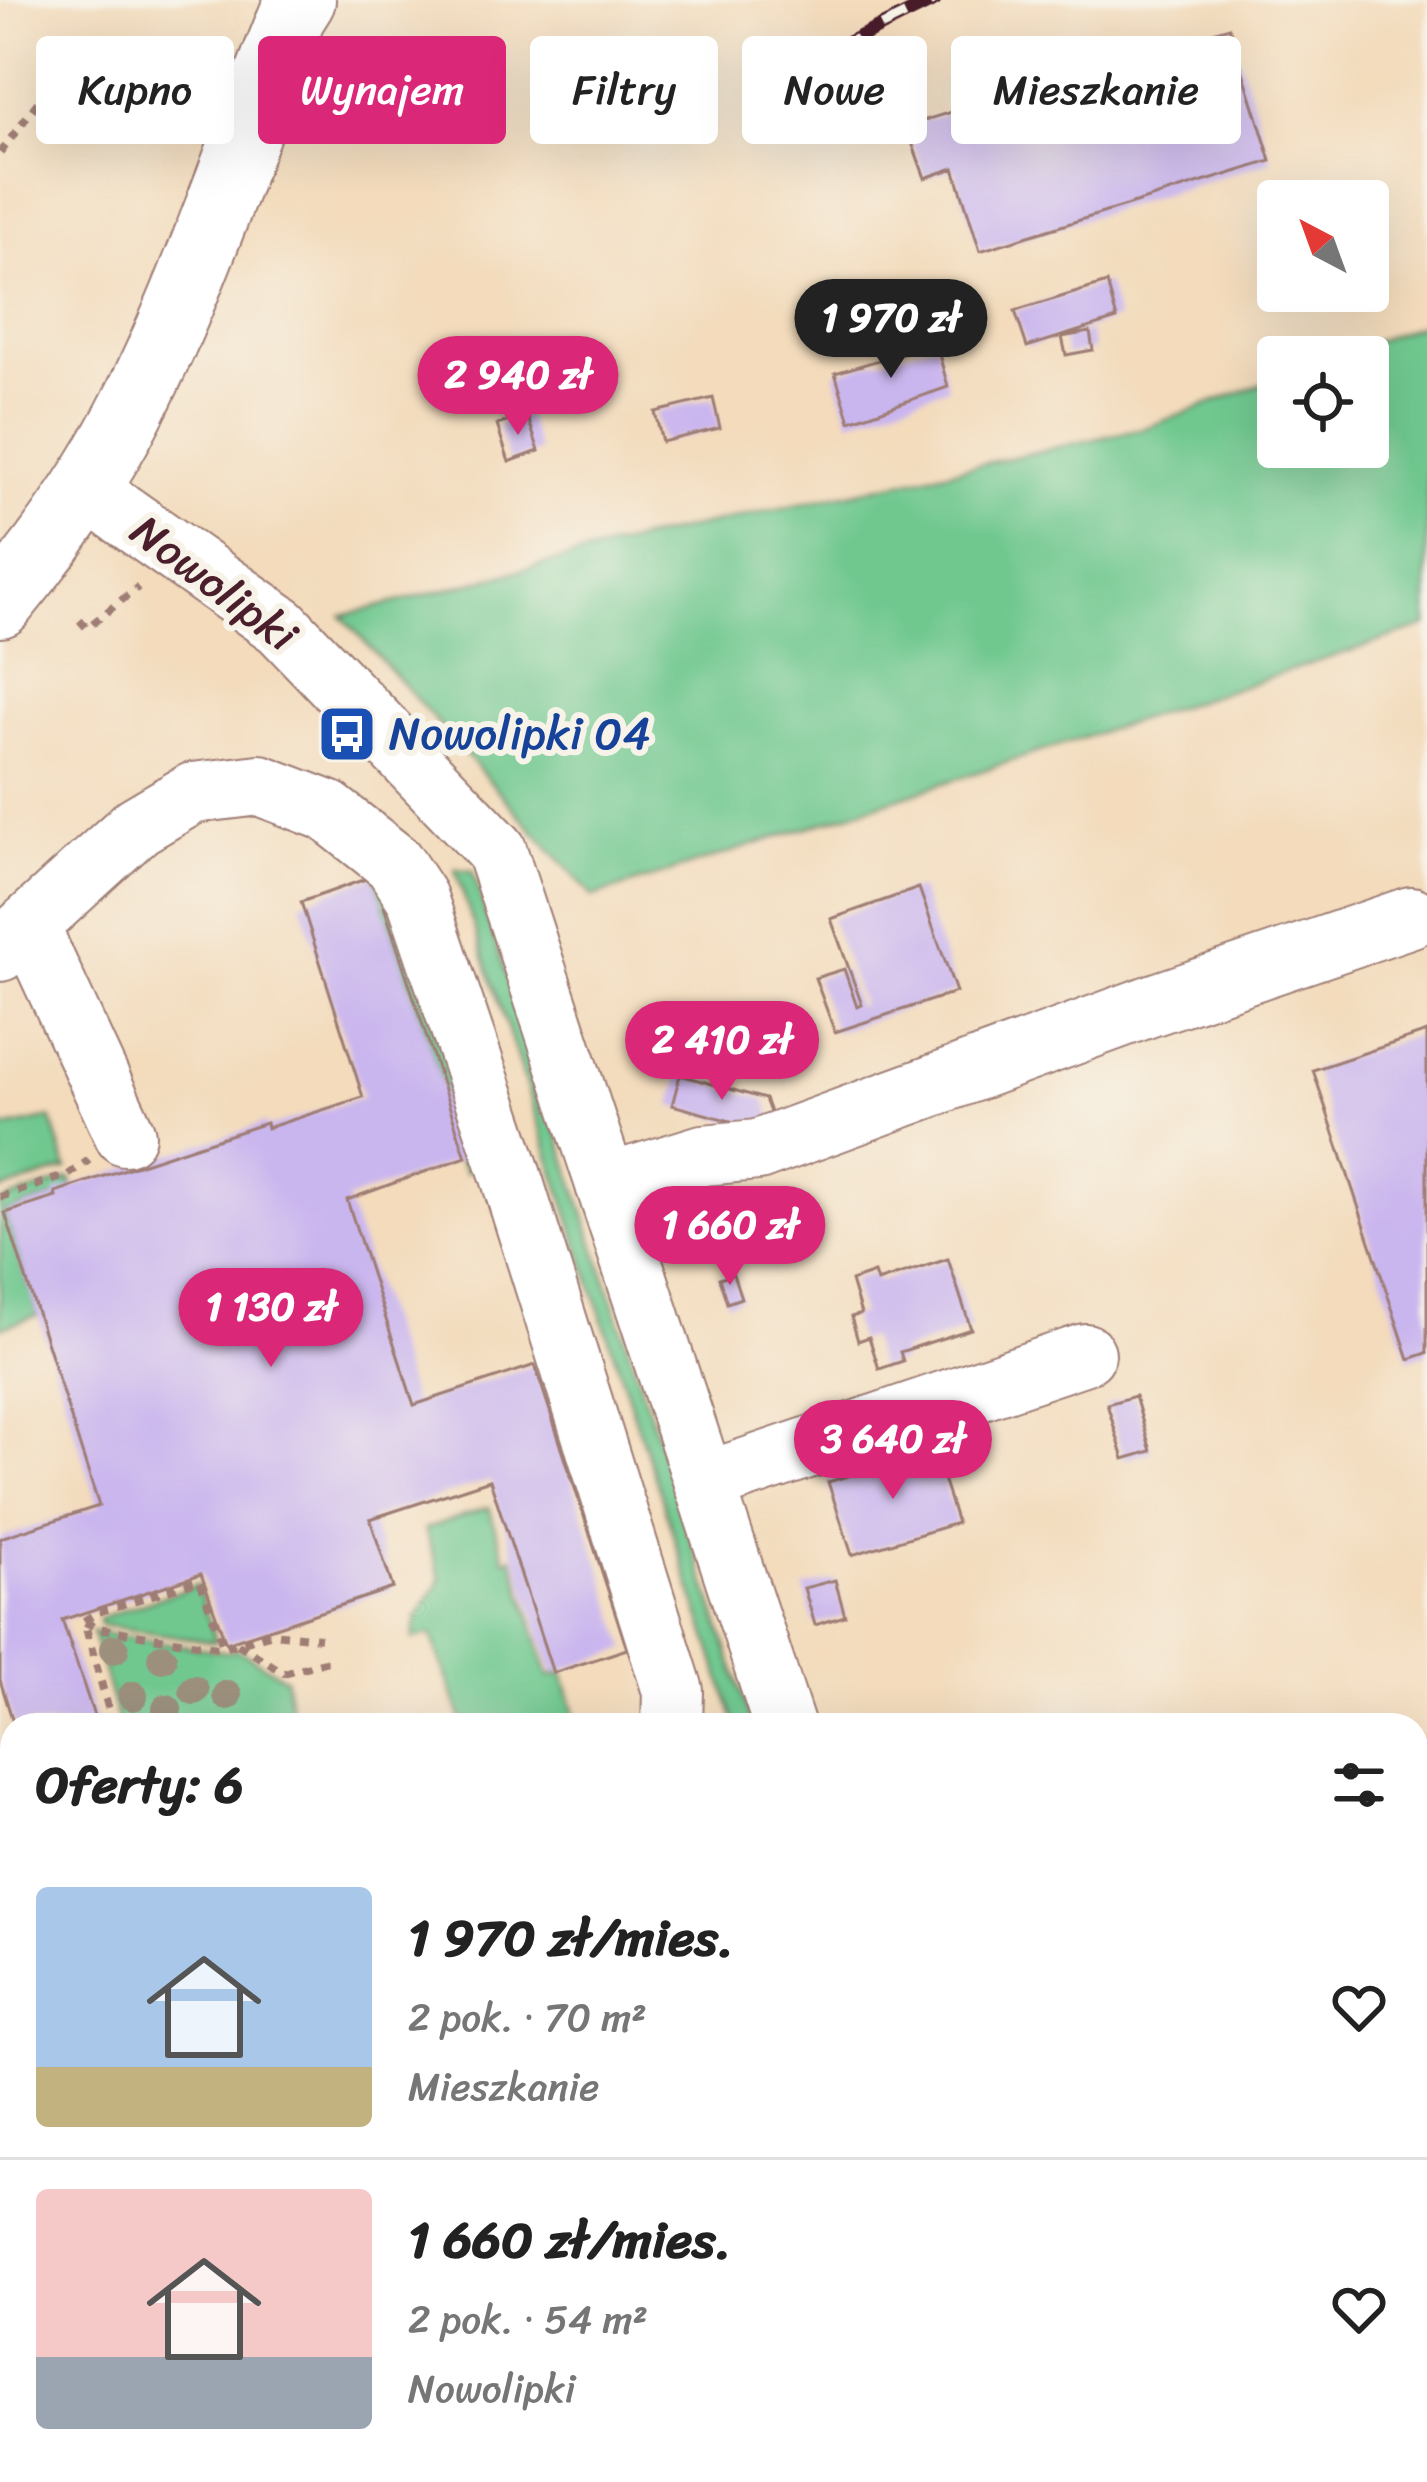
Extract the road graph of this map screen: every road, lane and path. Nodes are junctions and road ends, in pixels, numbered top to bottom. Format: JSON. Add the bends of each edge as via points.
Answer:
{"nodes":[{"id":1,"x":302,"y":0,"type":"edge"},
{"id":2,"x":36,"y":105,"type":"edge"},
{"id":3,"x":0,"y":153,"type":"edge"},
{"id":4,"x":86,"y":489,"type":"junction"},
{"id":5,"x":148,"y":585,"type":"dead end"},
{"id":6,"x":0,"y":604,"type":"edge"},
{"id":7,"x":80,"y":620,"type":"dead end"},
{"id":8,"x":1411,"y":916,"type":"dead end"},
{"id":9,"x":14,"y":938,"type":"edge"},
{"id":10,"x":125,"y":1135,"type":"dead end"},
{"id":11,"x":68,"y":1174,"type":"dead end"},
{"id":12,"x":606,"y":1185,"type":"junction"},
{"id":13,"x":0,"y":1197,"type":"edge"},
{"id":14,"x":1085,"y":1354,"type":"dead end"},
{"id":15,"x":704,"y":1483,"type":"junction"},
{"id":16,"x":84,"y":1621,"type":"junction"},
{"id":17,"x":320,"y":1638,"type":"dead end"},
{"id":18,"x":237,"y":1644,"type":"junction"},
{"id":19,"x":224,"y":1648,"type":"junction"},
{"id":20,"x":328,"y":1661,"type":"dead end"},
{"id":21,"x":110,"y":1713,"type":"edge"},
{"id":22,"x":672,"y":1713,"type":"edge"},
{"id":23,"x":780,"y":1713,"type":"edge"}],
"edges":[{"from":1,"to":4,"type":"main road","via":[[171,325]]},
{"from":2,"to":3,"type":"path"},
{"from":4,"to":6,"type":"main road"},
{"from":4,"to":12,"type":"street","name":"Nowolipki","via":[[280,626],[496,850]]},
{"from":5,"to":7,"type":"path","via":[[131,589],[87,628]]},
{"from":8,"to":12,"type":"street","via":[[758,1150],[703,1155]]},
{"from":9,"to":10,"type":"street"},
{"from":9,"to":22,"type":"street","via":[[137,826],[193,793],[260,785],[328,811],[394,862],[417,898],[509,1170],[673,1690]]},
{"from":11,"to":13,"type":"path"},
{"from":12,"to":15,"type":"street","name":"Nowolipki"},
{"from":14,"to":15,"type":"street"},
{"from":15,"to":23,"type":"street","name":"Nowolipki"},
{"from":16,"to":19,"type":"path"},
{"from":16,"to":19,"type":"path","via":[[200,1580]]},
{"from":16,"to":21,"type":"path"},
{"from":17,"to":18,"type":"path","via":[[272,1633]]},
{"from":18,"to":19,"type":"path"},
{"from":18,"to":20,"type":"path","via":[[284,1673]]}]}
